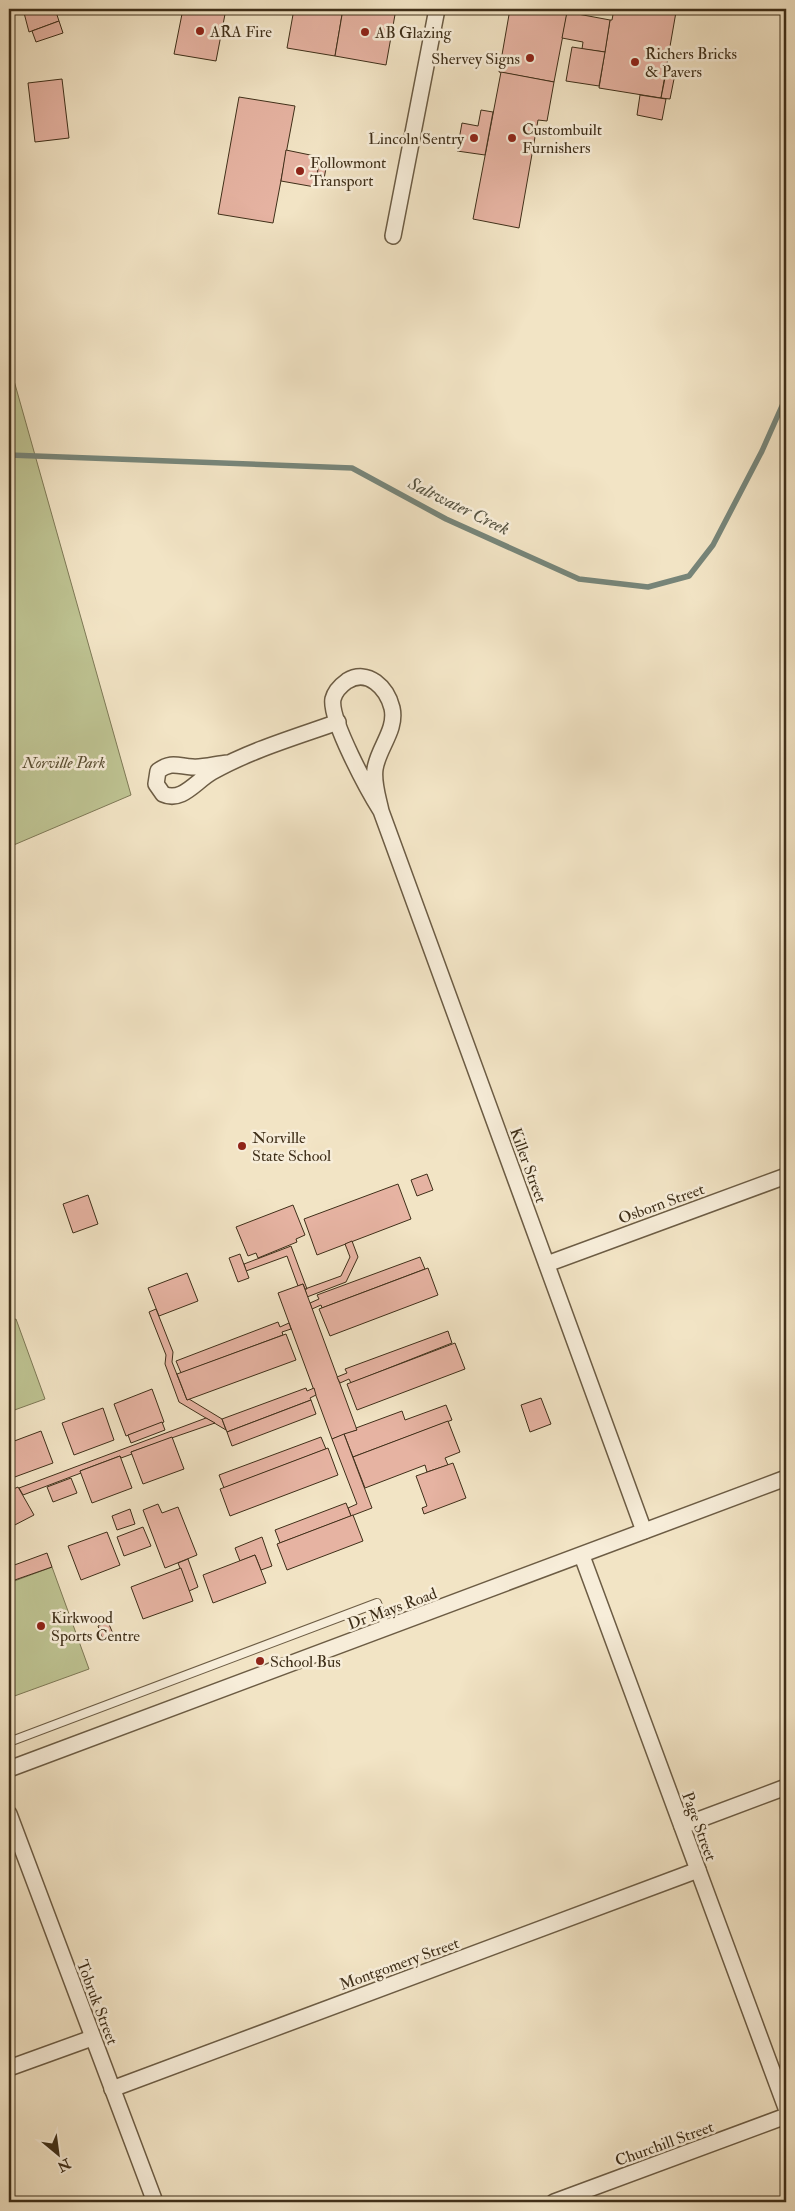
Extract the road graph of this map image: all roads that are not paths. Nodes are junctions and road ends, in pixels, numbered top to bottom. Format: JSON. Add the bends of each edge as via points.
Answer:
{"nodes":[{"id":1,"x":437,"y":9,"type":"edge"},
{"id":2,"x":393,"y":236,"type":"dead end"},
{"id":3,"x":338,"y":722,"type":"junction"},
{"id":4,"x":228,"y":763,"type":"dead end"},
{"id":5,"x":381,"y":811,"type":"junction"},
{"id":6,"x":786,"y":1176,"type":"edge"},
{"id":7,"x":547,"y":1264,"type":"junction"},
{"id":8,"x":786,"y":1478,"type":"edge"},
{"id":9,"x":644,"y":1531,"type":"junction"},
{"id":10,"x":582,"y":1556,"type":"junction"},
{"id":11,"x":386,"y":1628,"type":"junction"},
{"id":12,"x":9,"y":1742,"type":"edge"},
{"id":13,"x":9,"y":1769,"type":"edge"},
{"id":14,"x":786,"y":1787,"type":"edge"},
{"id":15,"x":9,"y":1814,"type":"edge"},
{"id":16,"x":682,"y":1826,"type":"junction"},
{"id":17,"x":698,"y":1870,"type":"junction"},
{"id":18,"x":92,"y":2038,"type":"junction"},
{"id":19,"x":9,"y":2068,"type":"edge"},
{"id":20,"x":112,"y":2088,"type":"junction"},
{"id":21,"x":785,"y":2100,"type":"edge"},
{"id":22,"x":786,"y":2116,"type":"edge"},
{"id":23,"x":155,"y":2202,"type":"edge"},
{"id":24,"x":554,"y":2202,"type":"edge"}],
"edges":[{"from":1,"to":2,"type":"street"},
{"from":3,"to":4,"type":"street"},
{"from":3,"to":5,"type":"street","via":[[362,780]]},
{"from":3,"to":5,"type":"street","via":[[333,698],[342,685],[357,677],[365,677],[372,679],[384,691],[393,714],[391,729],[375,768]]},
{"from":5,"to":7,"type":"street","name":"Killer Street"},
{"from":6,"to":7,"type":"street","name":"Osborn Street"},
{"from":7,"to":9,"type":"street","name":"Killer Street"},
{"from":8,"to":9,"type":"street","name":"Dr Mays Road"},
{"from":9,"to":10,"type":"street","name":"Dr Mays Road"},
{"from":10,"to":11,"type":"street","name":"Dr Mays Road"},
{"from":10,"to":16,"type":"street","name":"Page Street"},
{"from":11,"to":12,"type":"lane","via":[[377,1604]]},
{"from":11,"to":13,"type":"street","name":"Dr Mays Road"},
{"from":14,"to":16,"type":"street"},
{"from":15,"to":18,"type":"street","name":"Tobruk Street"},
{"from":16,"to":17,"type":"street","name":"Page Street"},
{"from":17,"to":20,"type":"street","name":"Montgomery Street"},
{"from":17,"to":21,"type":"street","name":"Page Street"},
{"from":18,"to":19,"type":"street"},
{"from":18,"to":20,"type":"street","name":"Tobruk Street"},
{"from":20,"to":23,"type":"street","name":"Tobruk Street"},
{"from":22,"to":24,"type":"street","name":"Churchill Street"}]}
